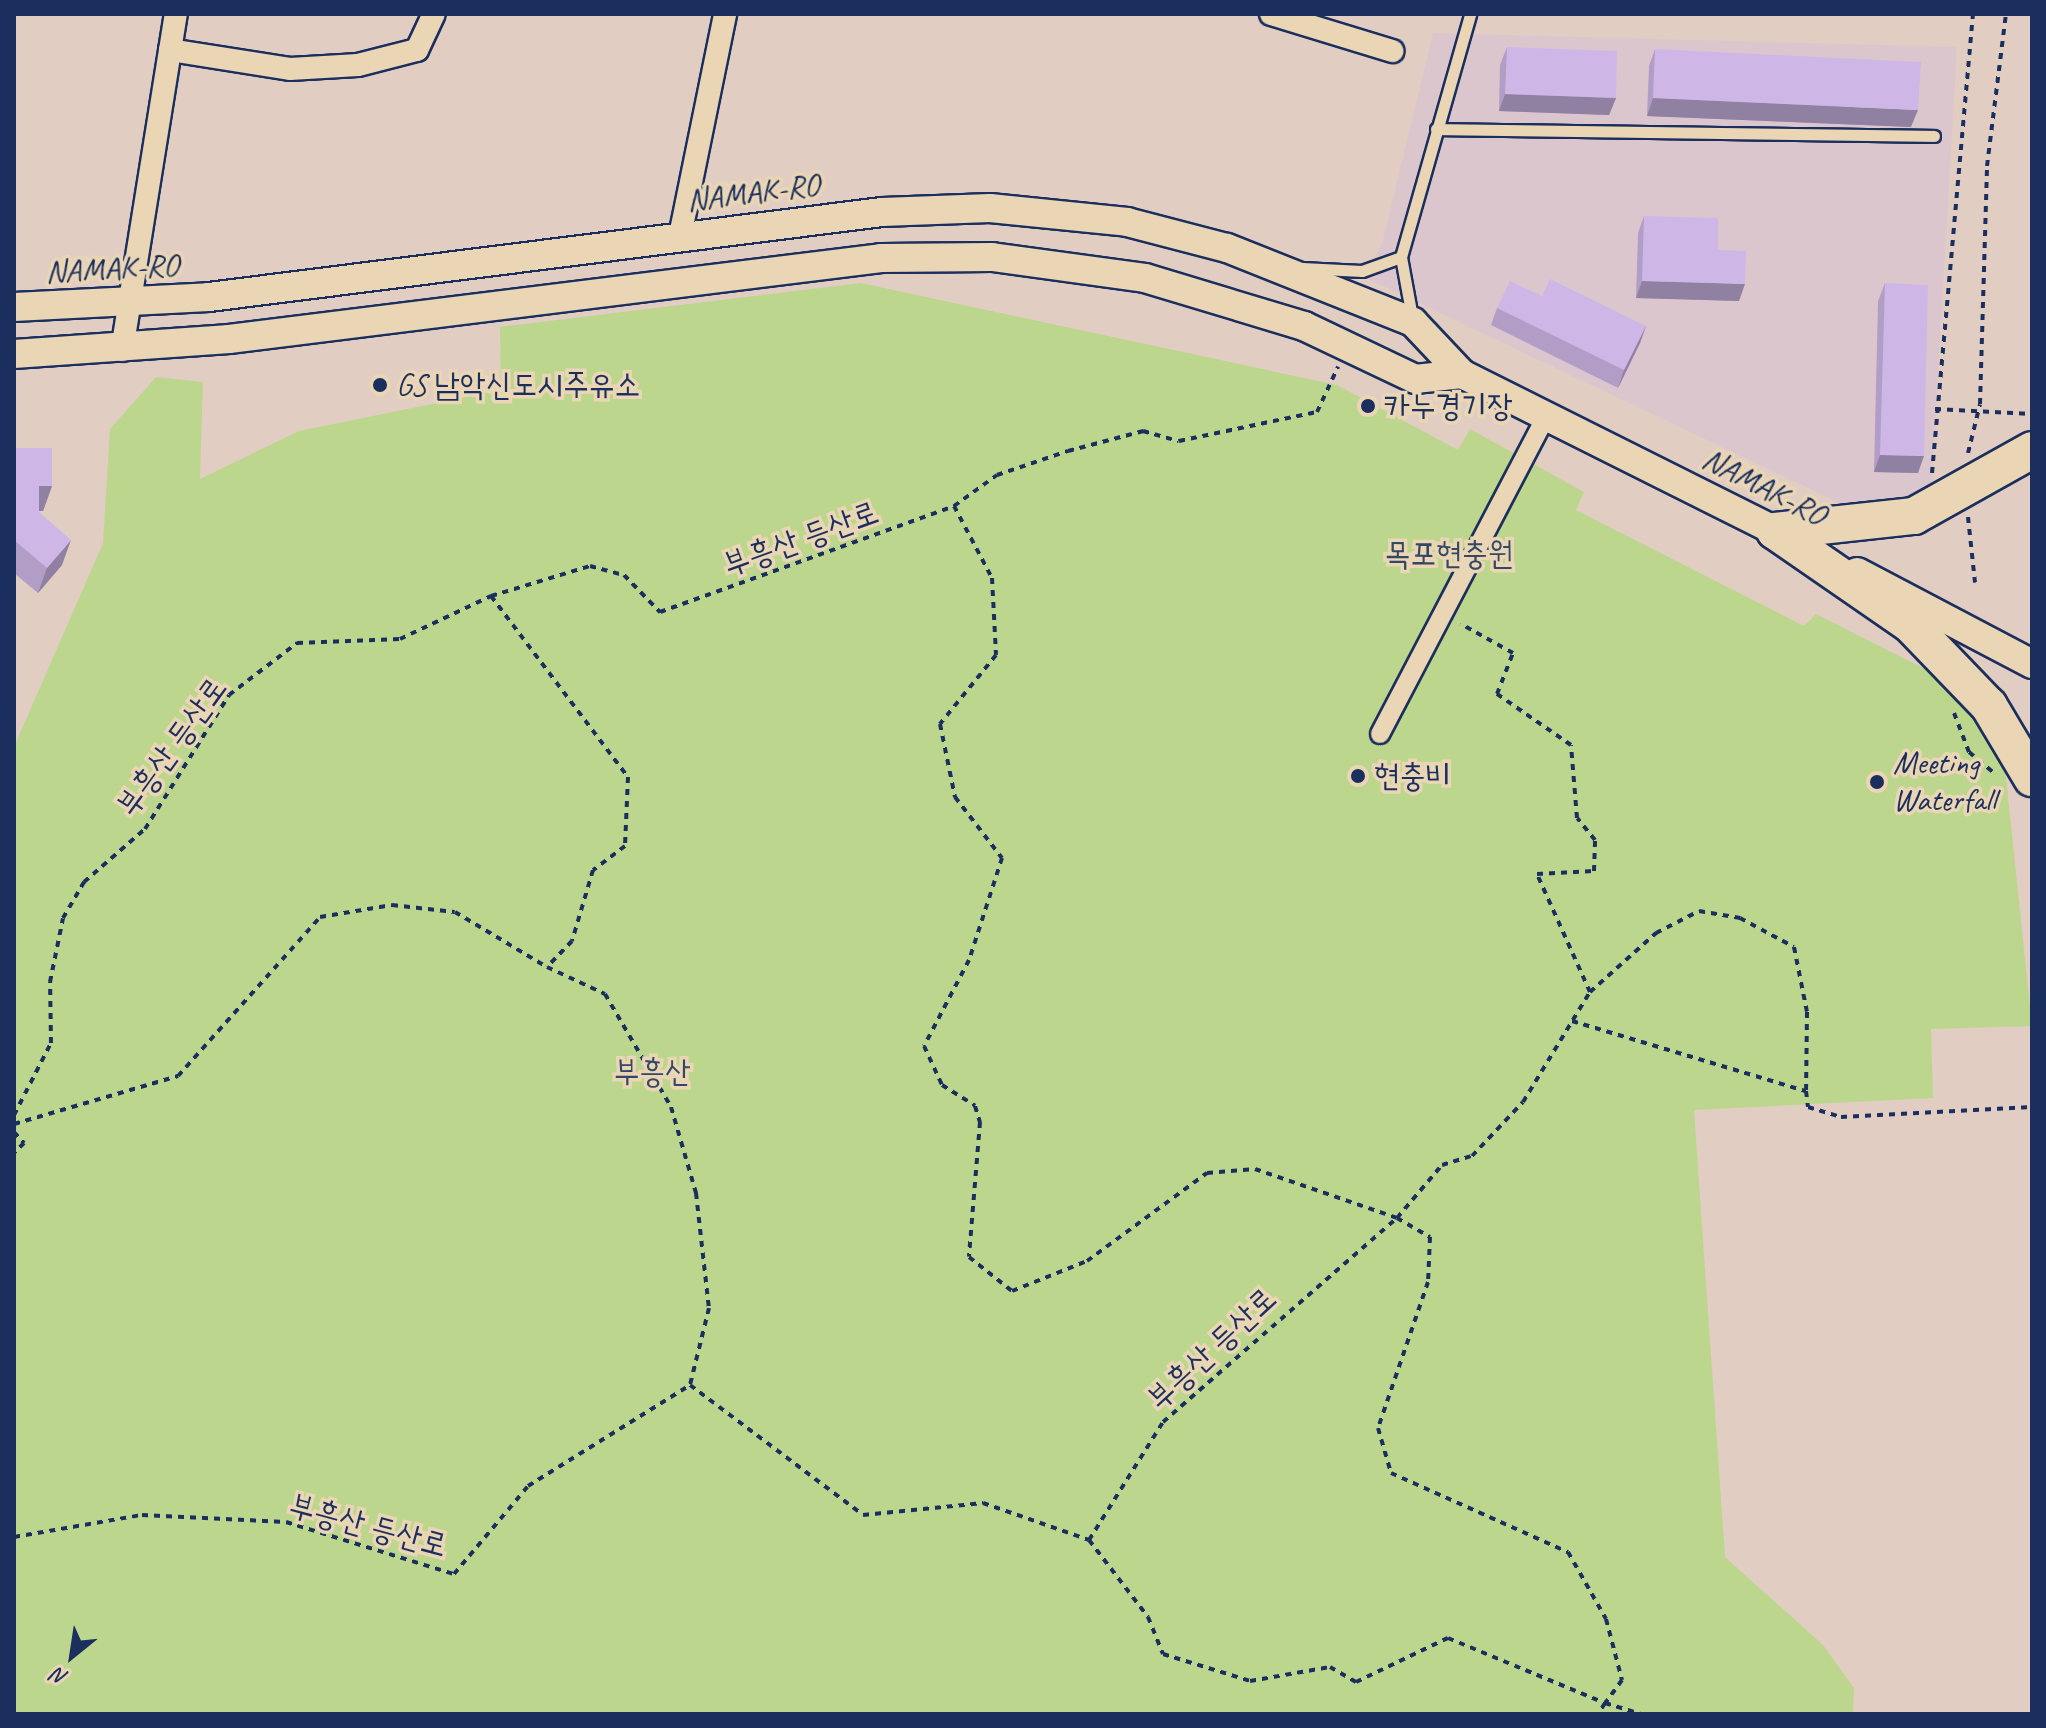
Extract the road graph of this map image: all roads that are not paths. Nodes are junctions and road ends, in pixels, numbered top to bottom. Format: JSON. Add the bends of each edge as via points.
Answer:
{"nodes":[{"id":1,"x":176,"y":14,"type":"edge"},
{"id":2,"x":434,"y":14,"type":"edge"},
{"id":3,"x":725,"y":14,"type":"edge"},
{"id":4,"x":1271,"y":14,"type":"edge"},
{"id":5,"x":1470,"y":14,"type":"edge"},
{"id":6,"x":170,"y":50,"type":"junction"},
{"id":7,"x":1392,"y":51,"type":"dead end"},
{"id":8,"x":1436,"y":129,"type":"junction"},
{"id":9,"x":1934,"y":136,"type":"dead end"},
{"id":10,"x":680,"y":236,"type":"junction"},
{"id":11,"x":1401,"y":257,"type":"junction"},
{"id":12,"x":1279,"y":267,"type":"junction"},
{"id":13,"x":131,"y":304,"type":"junction"},
{"id":14,"x":14,"y":307,"type":"edge"},
{"id":15,"x":1413,"y":322,"type":"junction"},
{"id":16,"x":122,"y":350,"type":"junction"},
{"id":17,"x":14,"y":354,"type":"edge"},
{"id":18,"x":1462,"y":374,"type":"junction"},
{"id":19,"x":1547,"y":414,"type":"junction"},
{"id":20,"x":2032,"y":450,"type":"edge"},
{"id":21,"x":1775,"y":531,"type":"junction"},
{"id":22,"x":2032,"y":664,"type":"edge"},
{"id":23,"x":1380,"y":734,"type":"dead end"},
{"id":24,"x":2019,"y":779,"type":"edge"}],
"edges":[{"from":1,"to":6,"type":"street"},
{"from":2,"to":6,"type":"street","via":[[417,50],[358,65],[290,69]]},
{"from":3,"to":10,"type":"street"},
{"from":4,"to":7,"type":"street"},
{"from":5,"to":8,"type":"lane"},
{"from":6,"to":13,"type":"street"},
{"from":8,"to":9,"type":"lane"},
{"from":8,"to":11,"type":"lane"},
{"from":10,"to":12,"type":"street","name":"NAMAK-RO","via":[[882,212],[990,208],[1127,222]]},
{"from":10,"to":13,"type":"street","name":"NAMAK-RO"},
{"from":11,"to":12,"type":"lane","via":[[1362,271]]},
{"from":11,"to":15,"type":"lane"},
{"from":12,"to":15,"type":"street","name":"NAMAK-RO"},
{"from":13,"to":14,"type":"street","name":"NAMAK-RO"},
{"from":13,"to":16,"type":"street"},
{"from":15,"to":18,"type":"street","name":"NAMAK-RO"},
{"from":16,"to":17,"type":"street"},
{"from":16,"to":18,"type":"street","via":[[934,256],[1036,260],[1145,278],[1252,308],[1415,379]]},
{"from":18,"to":19,"type":"street","name":"NAMAK-RO"},
{"from":19,"to":21,"type":"street","name":"NAMAK-RO"},
{"from":19,"to":23,"type":"street"},
{"from":20,"to":21,"type":"main road","via":[[1914,516]]},
{"from":21,"to":22,"type":"street","name":"NAMAK-RO"},
{"from":21,"to":24,"type":"main road","via":[[1910,624],[1989,706]]}]}
